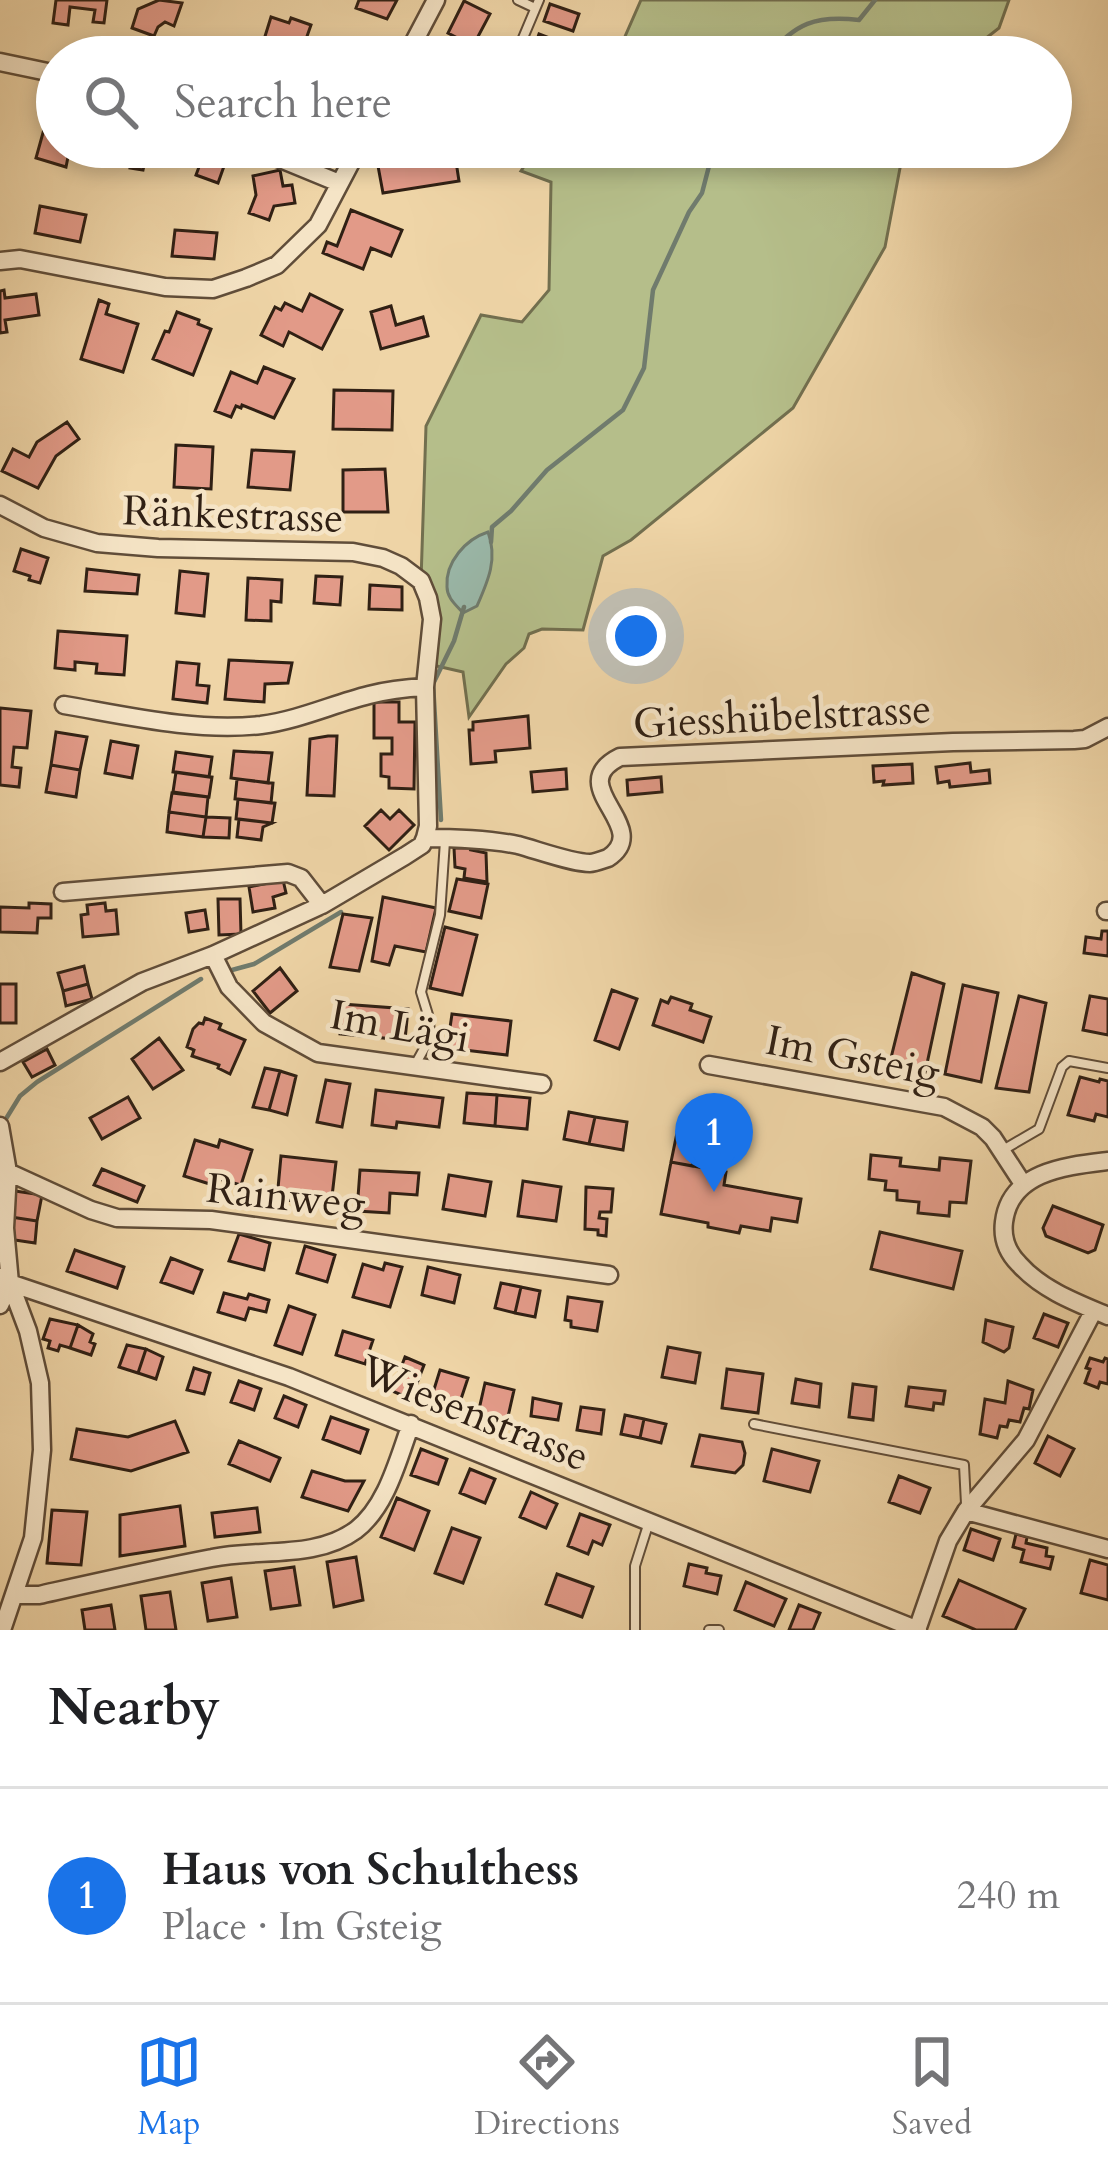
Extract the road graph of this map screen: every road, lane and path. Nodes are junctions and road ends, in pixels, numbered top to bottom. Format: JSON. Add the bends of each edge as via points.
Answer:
{"nodes":[{"id":1,"x":436,"y":0,"type":"edge"},
{"id":2,"x":518,"y":0,"type":"edge"},
{"id":3,"x":537,"y":4,"type":"edge"},
{"id":4,"x":417,"y":36,"type":"edge"},
{"id":5,"x":524,"y":36,"type":"edge"},
{"id":6,"x":0,"y":62,"type":"edge"},
{"id":7,"x":36,"y":70,"type":"edge"},
{"id":8,"x":302,"y":168,"type":"edge"},
{"id":9,"x":347,"y":168,"type":"edge"},
{"id":10,"x":339,"y":183,"type":"junction"},
{"id":11,"x":0,"y":261,"type":"edge"},
{"id":12,"x":0,"y":505,"type":"edge"},
{"id":13,"x":425,"y":687,"type":"junction"},
{"id":14,"x":64,"y":705,"type":"dead end"},
{"id":15,"x":1108,"y":728,"type":"edge"},
{"id":16,"x":425,"y":838,"type":"junction"},
{"id":17,"x":445,"y":838,"type":"junction"},
{"id":18,"x":64,"y":892,"type":"dead end"},
{"id":19,"x":322,"y":905,"type":"junction"},
{"id":20,"x":213,"y":955,"type":"junction"},
{"id":21,"x":0,"y":1061,"type":"edge"},
{"id":22,"x":709,"y":1064,"type":"dead end"},
{"id":23,"x":415,"y":1066,"type":"junction"},
{"id":24,"x":1108,"y":1068,"type":"edge"},
{"id":25,"x":542,"y":1084,"type":"dead end"},
{"id":26,"x":0,"y":1126,"type":"edge"},
{"id":27,"x":1002,"y":1151,"type":"junction"},
{"id":28,"x":1108,"y":1160,"type":"edge"},
{"id":29,"x":8,"y":1172,"type":"junction"},
{"id":30,"x":1023,"y":1184,"type":"junction"},
{"id":31,"x":609,"y":1275,"type":"dead end"},
{"id":32,"x":5,"y":1280,"type":"edge"},
{"id":33,"x":0,"y":1305,"type":"edge"},
{"id":34,"x":1101,"y":1313,"type":"edge"},
{"id":35,"x":411,"y":1424,"type":"junction"},
{"id":36,"x":754,"y":1424,"type":"dead end"},
{"id":37,"x":966,"y":1511,"type":"junction"},
{"id":38,"x":649,"y":1521,"type":"junction"},
{"id":39,"x":1108,"y":1549,"type":"edge"},
{"id":40,"x":15,"y":1595,"type":"junction"},
{"id":41,"x":2,"y":1630,"type":"edge"},
{"id":42,"x":635,"y":1630,"type":"edge"},
{"id":43,"x":709,"y":1630,"type":"edge"},
{"id":44,"x":719,"y":1630,"type":"edge"},
{"id":45,"x":918,"y":1630,"type":"edge"}],
"edges":[{"from":1,"to":4,"type":"street"},
{"from":2,"to":3,"type":"lane"},
{"from":3,"to":5,"type":"lane"},
{"from":6,"to":7,"type":"street"},
{"from":8,"to":10,"type":"street"},
{"from":9,"to":10,"type":"street"},
{"from":10,"to":11,"type":"street","via":[[318,224],[277,265],[213,289]]},
{"from":12,"to":13,"type":"street","name":"Ränkestrasse","via":[[98,543],[383,558],[422,581],[428,598]]},
{"from":13,"to":14,"type":"street","via":[[258,725],[175,724]]},
{"from":13,"to":16,"type":"street","name":"Ränkestrasse"},
{"from":15,"to":17,"type":"street","name":"Giesshübelstrasse","via":[[1074,740],[620,757],[601,772],[599,788],[622,827],[605,860]]},
{"from":16,"to":17,"type":"street","name":"Giesshübelstrasse"},
{"from":16,"to":19,"type":"street"},
{"from":17,"to":23,"type":"lane","via":[[440,915],[421,992],[430,1038]]},
{"from":18,"to":19,"type":"street","via":[[288,873]]},
{"from":19,"to":20,"type":"street"},
{"from":20,"to":21,"type":"street","via":[[142,982]]},
{"from":20,"to":23,"type":"street","name":"Im Lägi","via":[[229,987],[264,1023],[318,1053]]},
{"from":22,"to":27,"type":"street","name":"Im Gsteig","via":[[944,1107],[982,1127]]},
{"from":23,"to":25,"type":"street","name":"Im Lägi"},
{"from":24,"to":27,"type":"lane","via":[[1069,1061],[1039,1129]]},
{"from":26,"to":29,"type":"street"},
{"from":27,"to":30,"type":"street","name":"Im Gsteig"},
{"from":28,"to":30,"type":"street"},
{"from":29,"to":31,"type":"street","name":"Rainweg","via":[[117,1218],[211,1220]]},
{"from":29,"to":32,"type":"street"},
{"from":30,"to":34,"type":"street","via":[[1004,1215],[1007,1249],[1043,1285]]},
{"from":32,"to":33,"type":"street"},
{"from":32,"to":35,"type":"street","name":"Wiesenstrasse"},
{"from":32,"to":40,"type":"street","via":[[40,1384],[33,1538]]},
{"from":34,"to":37,"type":"street","via":[[1026,1440]]},
{"from":35,"to":38,"type":"street","name":"Wiesenstrasse"},
{"from":35,"to":40,"type":"street","via":[[378,1506],[334,1542]]},
{"from":36,"to":37,"type":"lane","via":[[964,1465]]},
{"from":37,"to":39,"type":"street"},
{"from":37,"to":45,"type":"street"},
{"from":38,"to":42,"type":"lane","via":[[635,1567]]},
{"from":38,"to":45,"type":"street","name":"Wiesenstrasse"},
{"from":40,"to":41,"type":"street"},
{"from":43,"to":44,"type":"lane"}]}
